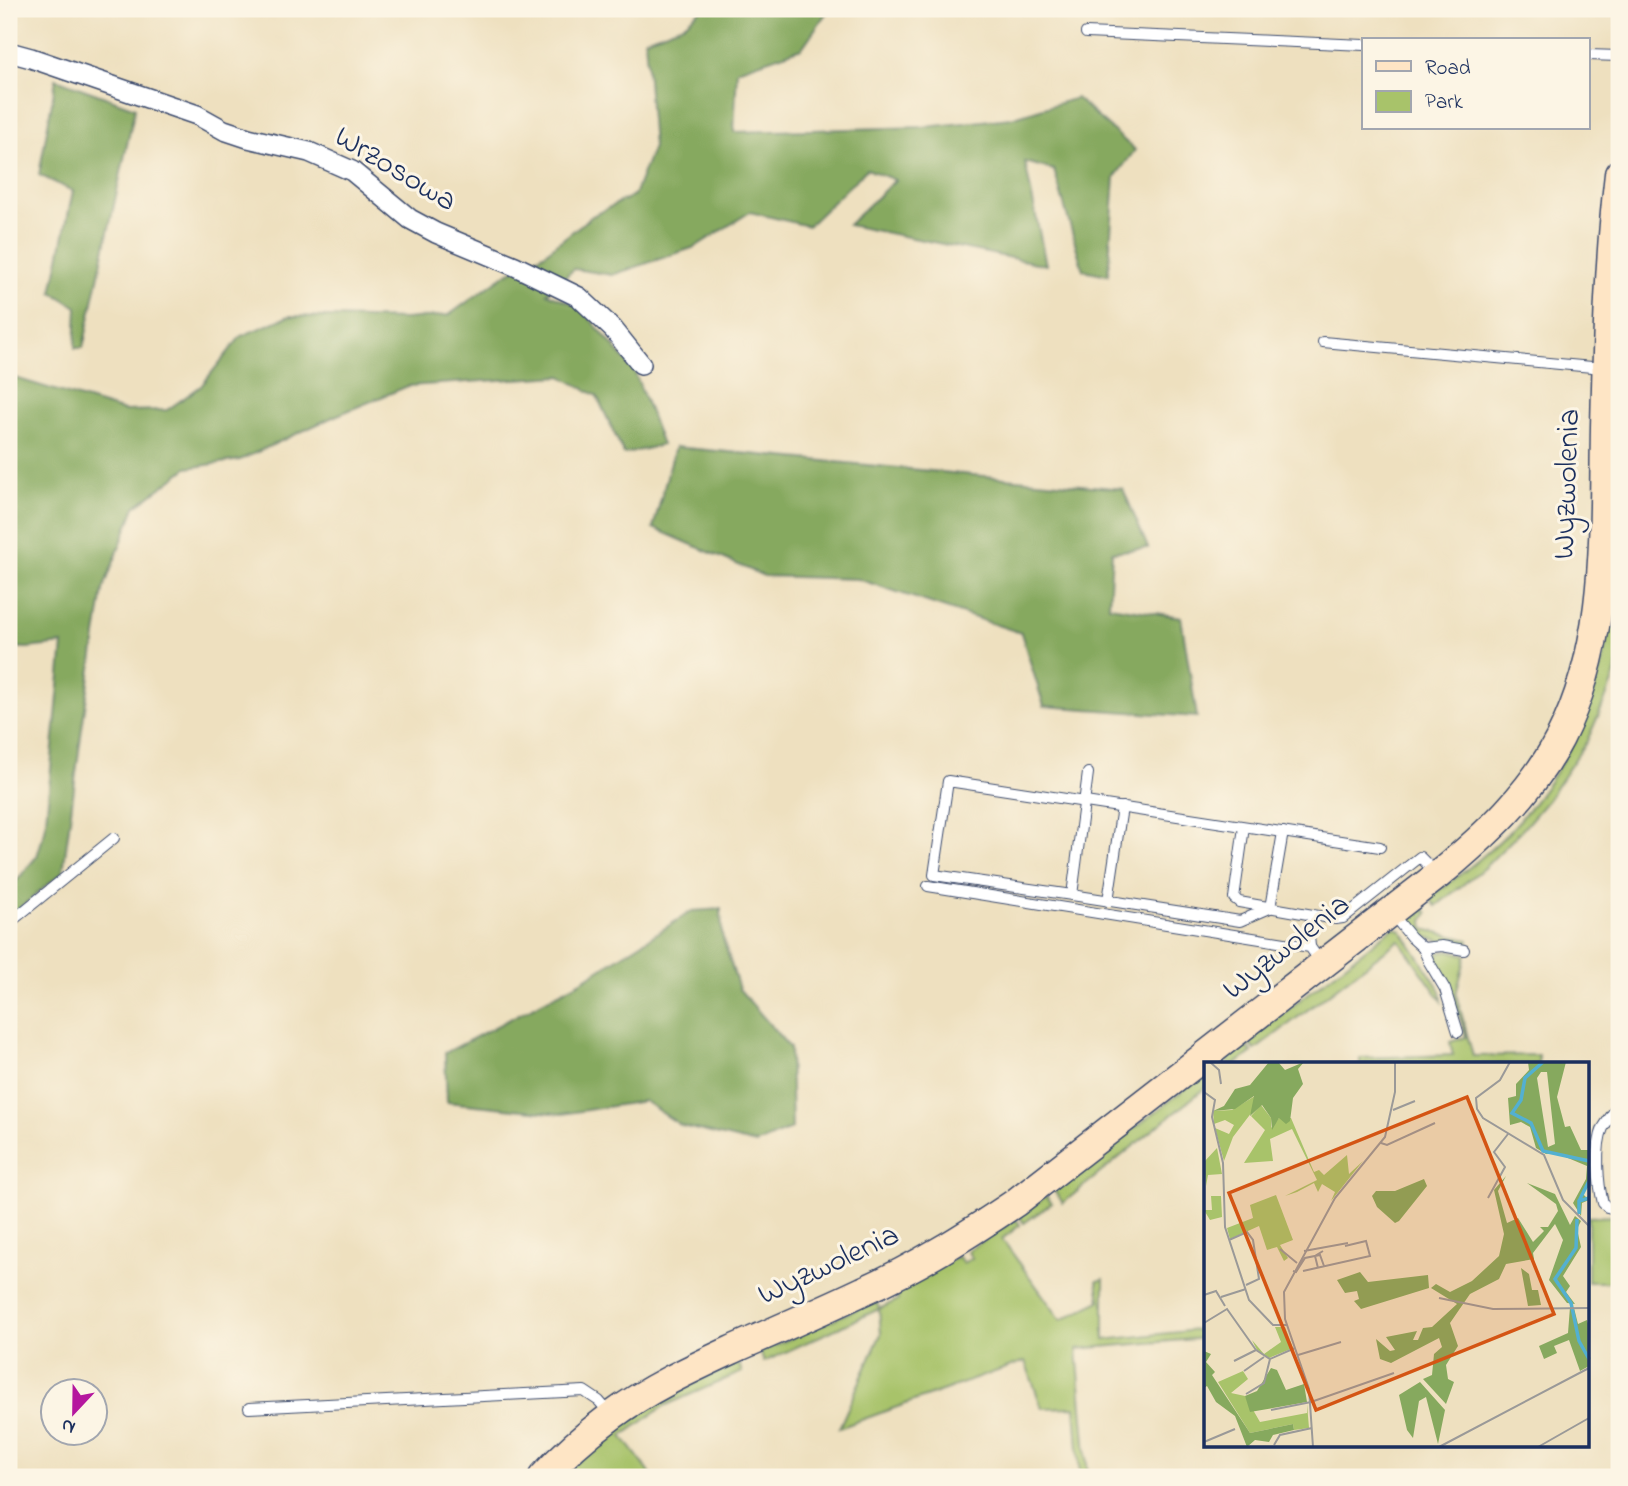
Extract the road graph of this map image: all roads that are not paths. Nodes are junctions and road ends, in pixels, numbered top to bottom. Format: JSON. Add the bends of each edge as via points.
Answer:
{"nodes":[{"id":1,"x":1086,"y":33,"type":"dead end"},
{"id":2,"x":1362,"y":45,"type":"edge"},
{"id":3,"x":9,"y":52,"type":"edge"},
{"id":4,"x":1590,"y":55,"type":"edge"},
{"id":5,"x":1619,"y":56,"type":"edge"},
{"id":6,"x":1619,"y":174,"type":"edge"},
{"id":7,"x":1324,"y":342,"type":"dead end"},
{"id":8,"x":640,"y":364,"type":"dead end"},
{"id":9,"x":1606,"y":369,"type":"junction"},
{"id":10,"x":1612,"y":414,"type":"edge"},
{"id":11,"x":1610,"y":568,"type":"edge"},
{"id":12,"x":1088,"y":773,"type":"dead end"},
{"id":13,"x":1084,"y":800,"type":"junction"},
{"id":14,"x":1122,"y":807,"type":"junction"},
{"id":15,"x":1244,"y":827,"type":"junction"},
{"id":16,"x":1283,"y":832,"type":"junction"},
{"id":17,"x":114,"y":838,"type":"dead end"},
{"id":18,"x":1380,"y":847,"type":"dead end"},
{"id":19,"x":1438,"y":875,"type":"junction"},
{"id":20,"x":928,"y":886,"type":"dead end"},
{"id":21,"x":1072,"y":895,"type":"junction"},
{"id":22,"x":1108,"y":901,"type":"junction"},
{"id":23,"x":1270,"y":908,"type":"junction"},
{"id":24,"x":1391,"y":911,"type":"junction"},
{"id":25,"x":1312,"y":916,"type":"junction"},
{"id":26,"x":9,"y":923,"type":"edge"},
{"id":27,"x":1423,"y":948,"type":"junction"},
{"id":28,"x":1464,"y":950,"type":"dead end"},
{"id":29,"x":1316,"y":956,"type":"junction"},
{"id":30,"x":1458,"y":1032,"type":"dead end"},
{"id":31,"x":1619,"y":1104,"type":"edge"},
{"id":32,"x":1619,"y":1210,"type":"edge"},
{"id":33,"x":249,"y":1408,"type":"dead end"},
{"id":34,"x":612,"y":1416,"type":"junction"},
{"id":35,"x":542,"y":1477,"type":"edge"}],
"edges":[{"from":1,"to":2,"type":"lane"},
{"from":3,"to":8,"type":"street","name":"Wrzosowa","via":[[197,115],[224,130],[309,152],[352,171],[410,219],[579,297],[613,328]]},
{"from":4,"to":5,"type":"lane"},
{"from":6,"to":9,"type":"street","name":"Wyzwolenia"},
{"from":7,"to":9,"type":"lane"},
{"from":9,"to":10,"type":"street","name":"Wyzwolenia"},
{"from":10,"to":11,"type":"street","name":"Wyzwolenia"},
{"from":11,"to":19,"type":"street","name":"Wyzwolenia","via":[[1591,653],[1560,737],[1508,812]]},
{"from":12,"to":13,"type":"lane"},
{"from":13,"to":14,"type":"lane"},
{"from":13,"to":21,"type":"lane"},
{"from":13,"to":21,"type":"lane","via":[[948,780],[934,875]]},
{"from":14,"to":15,"type":"lane"},
{"from":14,"to":22,"type":"lane"},
{"from":15,"to":16,"type":"lane"},
{"from":15,"to":23,"type":"lane","via":[[1234,898]]},
{"from":16,"to":18,"type":"lane"},
{"from":16,"to":23,"type":"lane"},
{"from":17,"to":26,"type":"lane"},
{"from":19,"to":24,"type":"street","name":"Wyzwolenia"},
{"from":19,"to":25,"type":"lane","via":[[1420,857],[1343,918]]},
{"from":20,"to":29,"type":"lane"},
{"from":21,"to":22,"type":"lane"},
{"from":22,"to":23,"type":"lane","via":[[1240,921]]},
{"from":23,"to":25,"type":"lane"},
{"from":24,"to":27,"type":"lane"},
{"from":24,"to":29,"type":"street","name":"Wyzwolenia"},
{"from":25,"to":29,"type":"lane","via":[[1309,934]]},
{"from":27,"to":28,"type":"lane"},
{"from":27,"to":30,"type":"lane","via":[[1445,989]]},
{"from":29,"to":34,"type":"street","name":"Wyzwolenia","via":[[1041,1184],[967,1235],[919,1264],[677,1377]]},
{"from":31,"to":32,"type":"lane","via":[[1604,1126],[1599,1152],[1603,1202],[1607,1208]]},
{"from":33,"to":34,"type":"lane","via":[[584,1391]]},
{"from":34,"to":35,"type":"street","name":"Wyzwolenia"}]}
